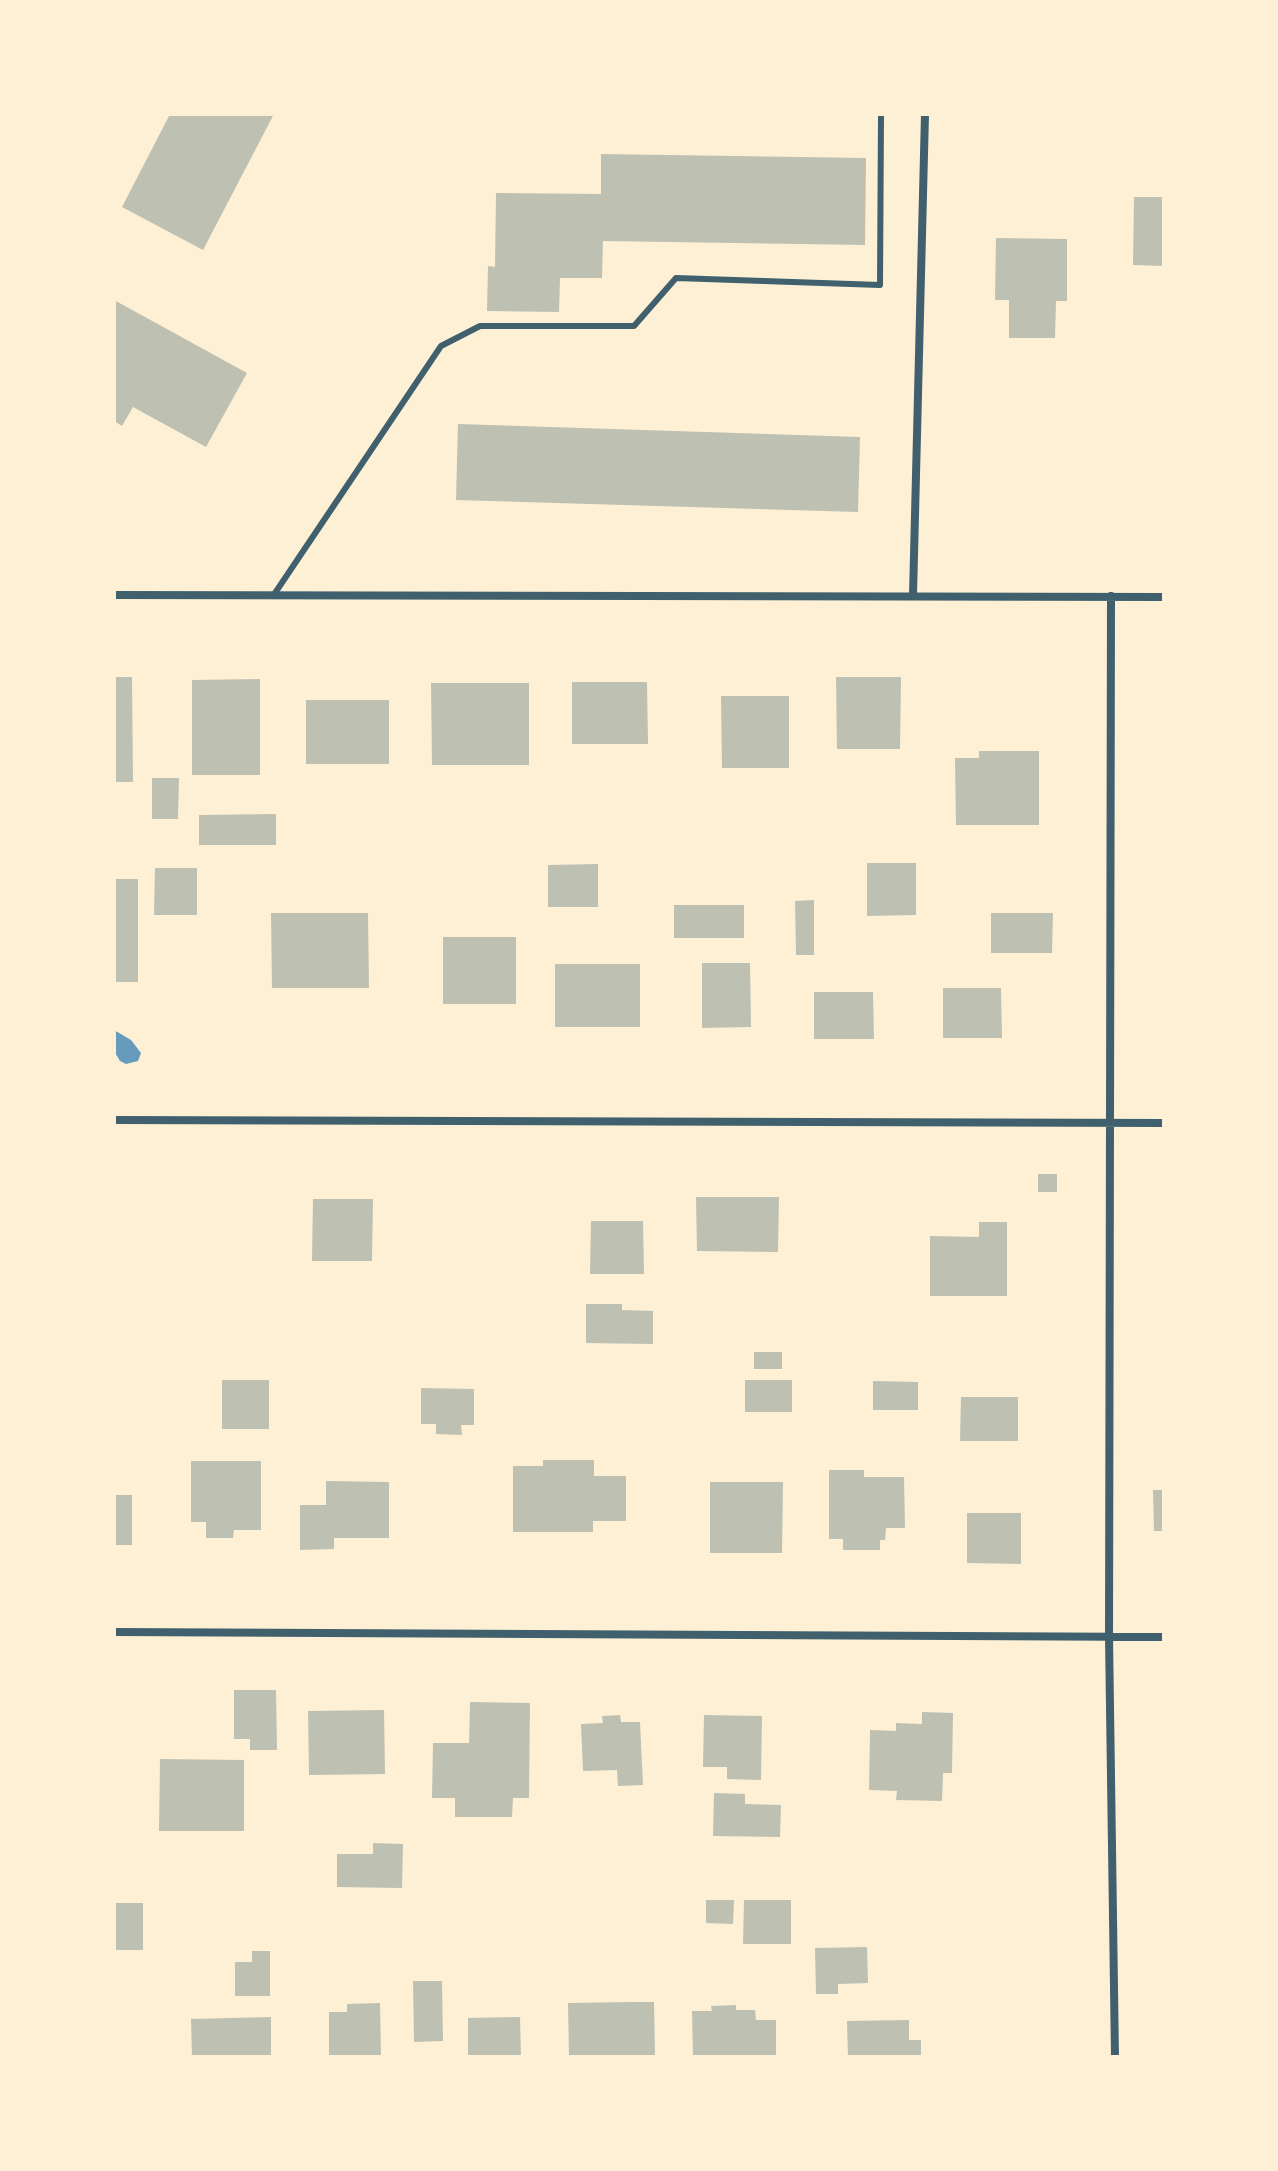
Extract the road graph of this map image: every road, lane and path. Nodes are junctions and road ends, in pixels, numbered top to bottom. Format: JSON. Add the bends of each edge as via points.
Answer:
{"nodes":[{"id":1,"x":881,"y":114,"type":"edge"},
{"id":2,"x":925,"y":114,"type":"edge"},
{"id":3,"x":114,"y":595,"type":"edge"},
{"id":4,"x":913,"y":595,"type":"junction"},
{"id":5,"x":273,"y":596,"type":"junction"},
{"id":6,"x":1111,"y":596,"type":"junction"},
{"id":7,"x":1164,"y":597,"type":"edge"},
{"id":8,"x":114,"y":1120,"type":"edge"},
{"id":9,"x":1109,"y":1123,"type":"junction"},
{"id":10,"x":1164,"y":1123,"type":"edge"},
{"id":11,"x":114,"y":1632,"type":"edge"},
{"id":12,"x":1109,"y":1637,"type":"junction"},
{"id":13,"x":1164,"y":1637,"type":"edge"},
{"id":14,"x":1115,"y":2057,"type":"edge"}],
"edges":[{"from":1,"to":5,"type":"lane","via":[[880,285],[676,278],[634,326],[480,326],[441,346]]},
{"from":2,"to":4,"type":"street"},
{"from":3,"to":5,"type":"street"},
{"from":4,"to":5,"type":"street"},
{"from":4,"to":6,"type":"street"},
{"from":6,"to":7,"type":"street"},
{"from":6,"to":9,"type":"street"},
{"from":8,"to":9,"type":"street"},
{"from":9,"to":10,"type":"street"},
{"from":9,"to":12,"type":"street"},
{"from":11,"to":12,"type":"street"},
{"from":12,"to":13,"type":"street"},
{"from":12,"to":14,"type":"street"}]}
